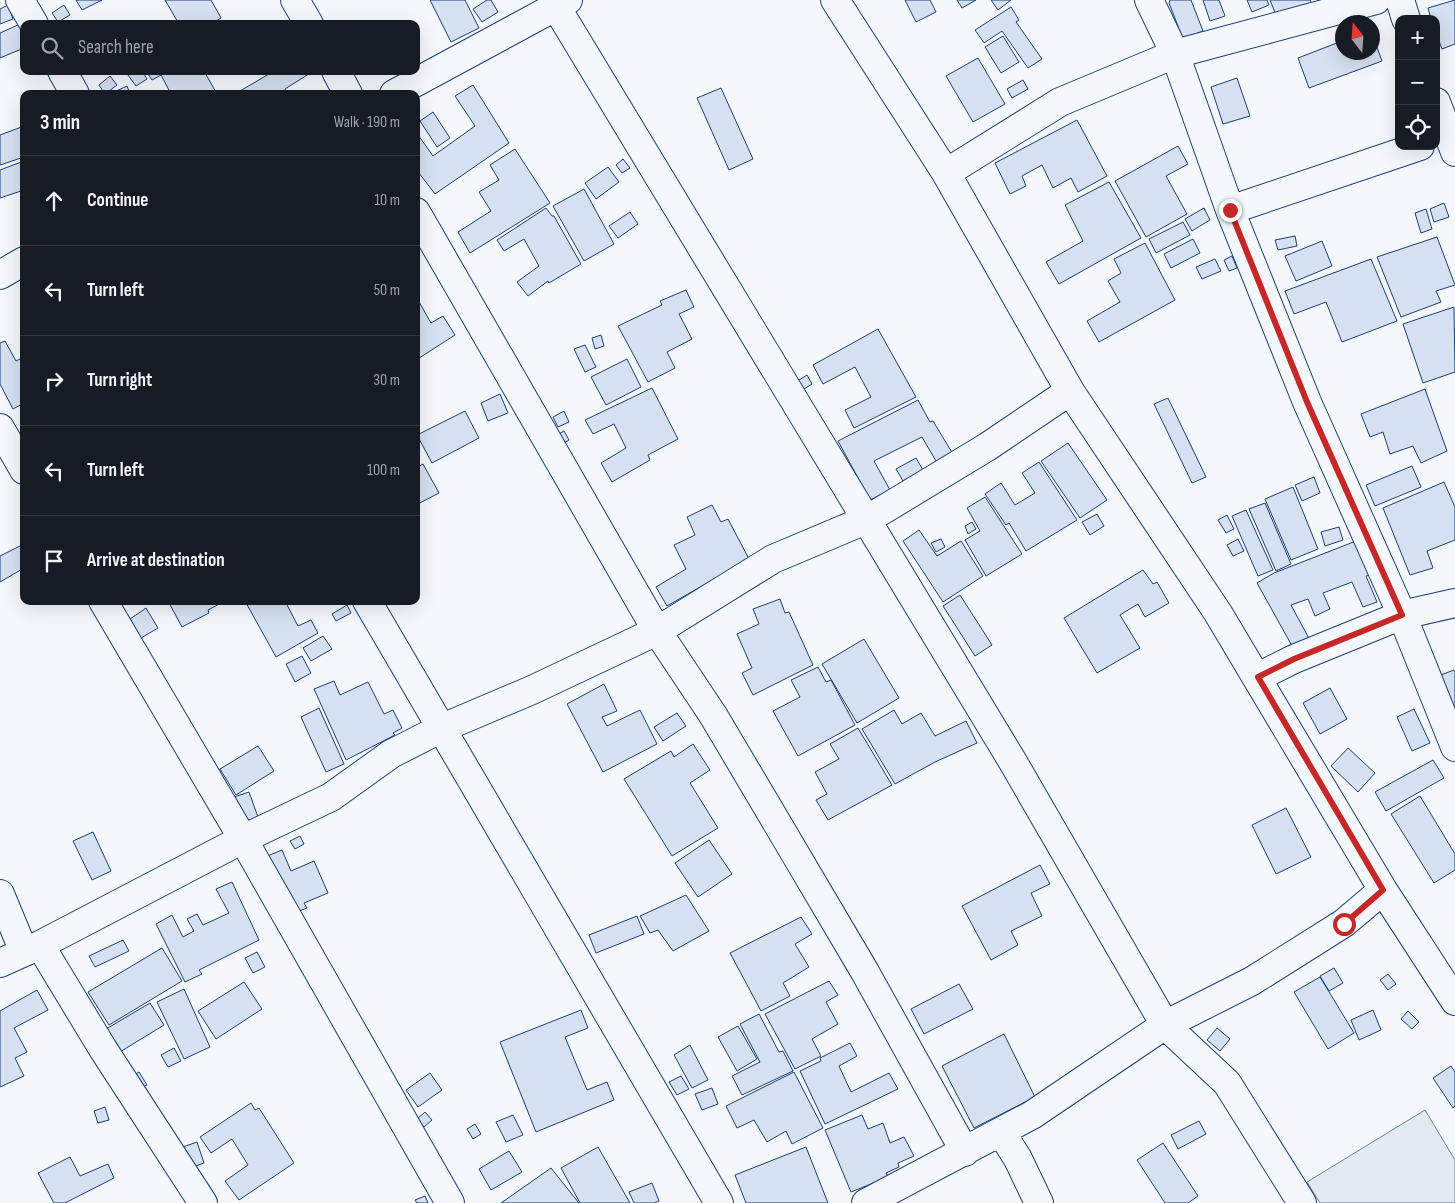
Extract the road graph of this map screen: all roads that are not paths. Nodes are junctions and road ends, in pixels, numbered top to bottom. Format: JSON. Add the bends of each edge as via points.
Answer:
{"nodes":[{"id":1,"x":20,"y":0,"type":"edge"},
{"id":2,"x":296,"y":0,"type":"edge"},
{"id":3,"x":835,"y":0,"type":"edge"},
{"id":4,"x":1149,"y":0,"type":"edge"},
{"id":5,"x":1376,"y":0,"type":"edge"},
{"id":6,"x":1400,"y":0,"type":"edge"},
{"id":7,"x":559,"y":3,"type":"edge"},
{"id":8,"x":1405,"y":15,"type":"edge"},
{"id":9,"x":32,"y":20,"type":"edge"},
{"id":10,"x":307,"y":20,"type":"edge"},
{"id":11,"x":1175,"y":54,"type":"junction"},
{"id":12,"x":64,"y":75,"type":"edge"},
{"id":13,"x":338,"y":75,"type":"edge"},
{"id":14,"x":74,"y":90,"type":"edge"},
{"id":15,"x":346,"y":90,"type":"edge"},
{"id":16,"x":401,"y":90,"type":"edge"},
{"id":17,"x":1437,"y":105,"type":"edge"},
{"id":18,"x":1447,"y":143,"type":"edge"},
{"id":19,"x":1408,"y":150,"type":"edge"},
{"id":20,"x":946,"y":173,"type":"junction"},
{"id":21,"x":1230,"y":210,"type":"junction"},
{"id":22,"x":420,"y":219,"type":"edge"},
{"id":23,"x":20,"y":263,"type":"edge"},
{"id":24,"x":0,"y":275,"type":"edge"},
{"id":25,"x":1070,"y":391,"type":"junction"},
{"id":26,"x":0,"y":428,"type":"edge"},
{"id":27,"x":20,"y":463,"type":"edge"},
{"id":28,"x":868,"y":519,"type":"junction"},
{"id":29,"x":1455,"y":603,"type":"edge"},
{"id":30,"x":105,"y":605,"type":"edge"},
{"id":31,"x":369,"y":605,"type":"edge"},
{"id":32,"x":1402,"y":615,"type":"junction"},
{"id":33,"x":657,"y":631,"type":"junction"},
{"id":34,"x":1258,"y":677,"type":"junction"},
{"id":35,"x":440,"y":729,"type":"junction"},
{"id":36,"x":1455,"y":747,"type":"edge"},
{"id":37,"x":242,"y":839,"type":"junction"},
{"id":38,"x":1383,"y":890,"type":"junction"},
{"id":39,"x":0,"y":894,"type":"edge"},
{"id":40,"x":21,"y":954,"type":"edge"},
{"id":41,"x":1455,"y":1001,"type":"edge"},
{"id":42,"x":1165,"y":1025,"type":"junction"},
{"id":43,"x":1001,"y":1132,"type":"junction"},
{"id":44,"x":965,"y":1152,"type":"junction"},
{"id":45,"x":204,"y":1203,"type":"edge"},
{"id":46,"x":450,"y":1203,"type":"edge"},
{"id":47,"x":719,"y":1203,"type":"edge"},
{"id":48,"x":866,"y":1203,"type":"edge"},
{"id":49,"x":1039,"y":1203,"type":"edge"},
{"id":50,"x":1302,"y":1203,"type":"edge"}],
"edges":[{"from":1,"to":9,"type":"street"},
{"from":2,"to":10,"type":"street"},
{"from":3,"to":20,"type":"street"},
{"from":4,"to":11,"type":"street"},
{"from":5,"to":11,"type":"street"},
{"from":6,"to":8,"type":"street"},
{"from":7,"to":16,"type":"street"},
{"from":7,"to":28,"type":"street"},
{"from":11,"to":20,"type":"street","via":[[1060,102]]},
{"from":11,"to":21,"type":"street"},
{"from":12,"to":14,"type":"street"},
{"from":13,"to":15,"type":"street"},
{"from":17,"to":18,"type":"street"},
{"from":19,"to":21,"type":"street"},
{"from":20,"to":25,"type":"street"},
{"from":21,"to":32,"type":"street","via":[[1307,402]]},
{"from":22,"to":33,"type":"street"},
{"from":23,"to":24,"type":"street"},
{"from":25,"to":28,"type":"street","via":[[987,447]]},
{"from":25,"to":34,"type":"street"},
{"from":26,"to":27,"type":"street"},
{"from":28,"to":33,"type":"street","via":[[772,559]]},
{"from":28,"to":42,"type":"street","via":[[1014,762]]},
{"from":29,"to":32,"type":"street"},
{"from":30,"to":37,"type":"street"},
{"from":31,"to":35,"type":"street"},
{"from":32,"to":34,"type":"street"},
{"from":32,"to":36,"type":"street"},
{"from":33,"to":35,"type":"street"},
{"from":33,"to":44,"type":"street","via":[[713,715]]},
{"from":34,"to":38,"type":"street"},
{"from":35,"to":37,"type":"street","via":[[391,754],[331,797]]},
{"from":35,"to":47,"type":"street"},
{"from":37,"to":40,"type":"street"},
{"from":37,"to":46,"type":"street"},
{"from":38,"to":41,"type":"street"},
{"from":38,"to":42,"type":"street","via":[[1344,924],[1252,981]]},
{"from":39,"to":40,"type":"street"},
{"from":40,"to":45,"type":"street","via":[[103,1049]]},
{"from":42,"to":43,"type":"street"},
{"from":42,"to":50,"type":"street","via":[[1227,1083]]},
{"from":43,"to":44,"type":"street"},
{"from":43,"to":49,"type":"street"},
{"from":44,"to":48,"type":"street"}]}
